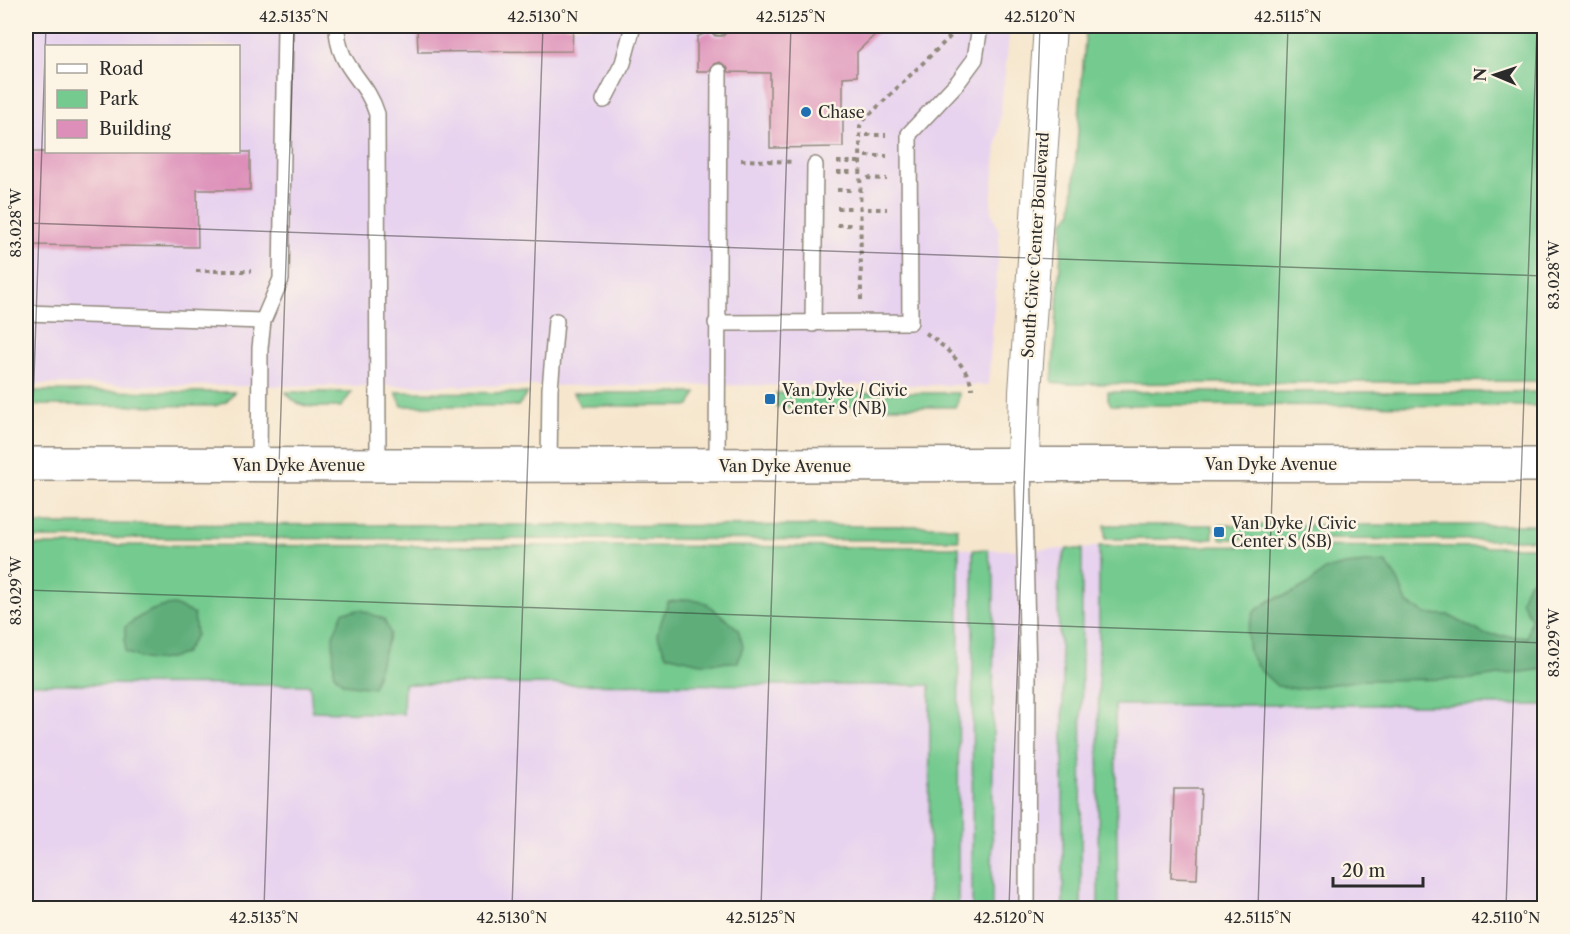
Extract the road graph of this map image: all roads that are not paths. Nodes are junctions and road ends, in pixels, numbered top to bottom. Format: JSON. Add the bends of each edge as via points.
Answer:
{"nodes":[{"id":1,"x":285,"y":26,"type":"edge"},
{"id":2,"x":337,"y":26,"type":"edge"},
{"id":3,"x":633,"y":26,"type":"edge"},
{"id":4,"x":980,"y":26,"type":"edge"},
{"id":5,"x":1050,"y":26,"type":"edge"},
{"id":6,"x":719,"y":72,"type":"dead end"},
{"id":7,"x":604,"y":99,"type":"dead end"},
{"id":8,"x":815,"y":165,"type":"dead end"},
{"id":9,"x":26,"y":313,"type":"edge"},
{"id":10,"x":263,"y":321,"type":"junction"},
{"id":11,"x":555,"y":321,"type":"dead end"},
{"id":12,"x":716,"y":322,"type":"junction"},
{"id":13,"x":813,"y":324,"type":"junction"},
{"id":14,"x":26,"y":464,"type":"edge"},
{"id":15,"x":1023,"y":464,"type":"junction"},
{"id":16,"x":259,"y":465,"type":"junction"},
{"id":17,"x":378,"y":465,"type":"junction"},
{"id":18,"x":1545,"y":465,"type":"edge"},
{"id":19,"x":549,"y":466,"type":"junction"},
{"id":20,"x":717,"y":466,"type":"junction"},
{"id":21,"x":1027,"y":909,"type":"edge"}],
"edges":[{"from":1,"to":10,"type":"lane","via":[[281,279]]},
{"from":2,"to":17,"type":"lane","via":[[337,42],[344,60],[372,98],[377,114]]},
{"from":3,"to":7,"type":"lane","via":[[623,63]]},
{"from":4,"to":13,"type":"lane","via":[[975,59],[909,134],[910,322]]},
{"from":5,"to":15,"type":"street","name":"South Civic Center Boulevard"},
{"from":6,"to":12,"type":"lane"},
{"from":8,"to":13,"type":"lane"},
{"from":9,"to":10,"type":"lane"},
{"from":10,"to":16,"type":"lane"},
{"from":11,"to":19,"type":"lane"},
{"from":12,"to":13,"type":"lane"},
{"from":12,"to":20,"type":"lane"},
{"from":14,"to":16,"type":"main road","name":"Van Dyke Avenue"},
{"from":15,"to":18,"type":"main road","name":"Van Dyke Avenue"},
{"from":15,"to":20,"type":"main road","name":"Van Dyke Avenue"},
{"from":15,"to":21,"type":"lane","via":[[1028,663]]},
{"from":16,"to":17,"type":"main road","name":"Van Dyke Avenue"},
{"from":17,"to":19,"type":"main road","name":"Van Dyke Avenue"},
{"from":19,"to":20,"type":"main road","name":"Van Dyke Avenue"}]}
